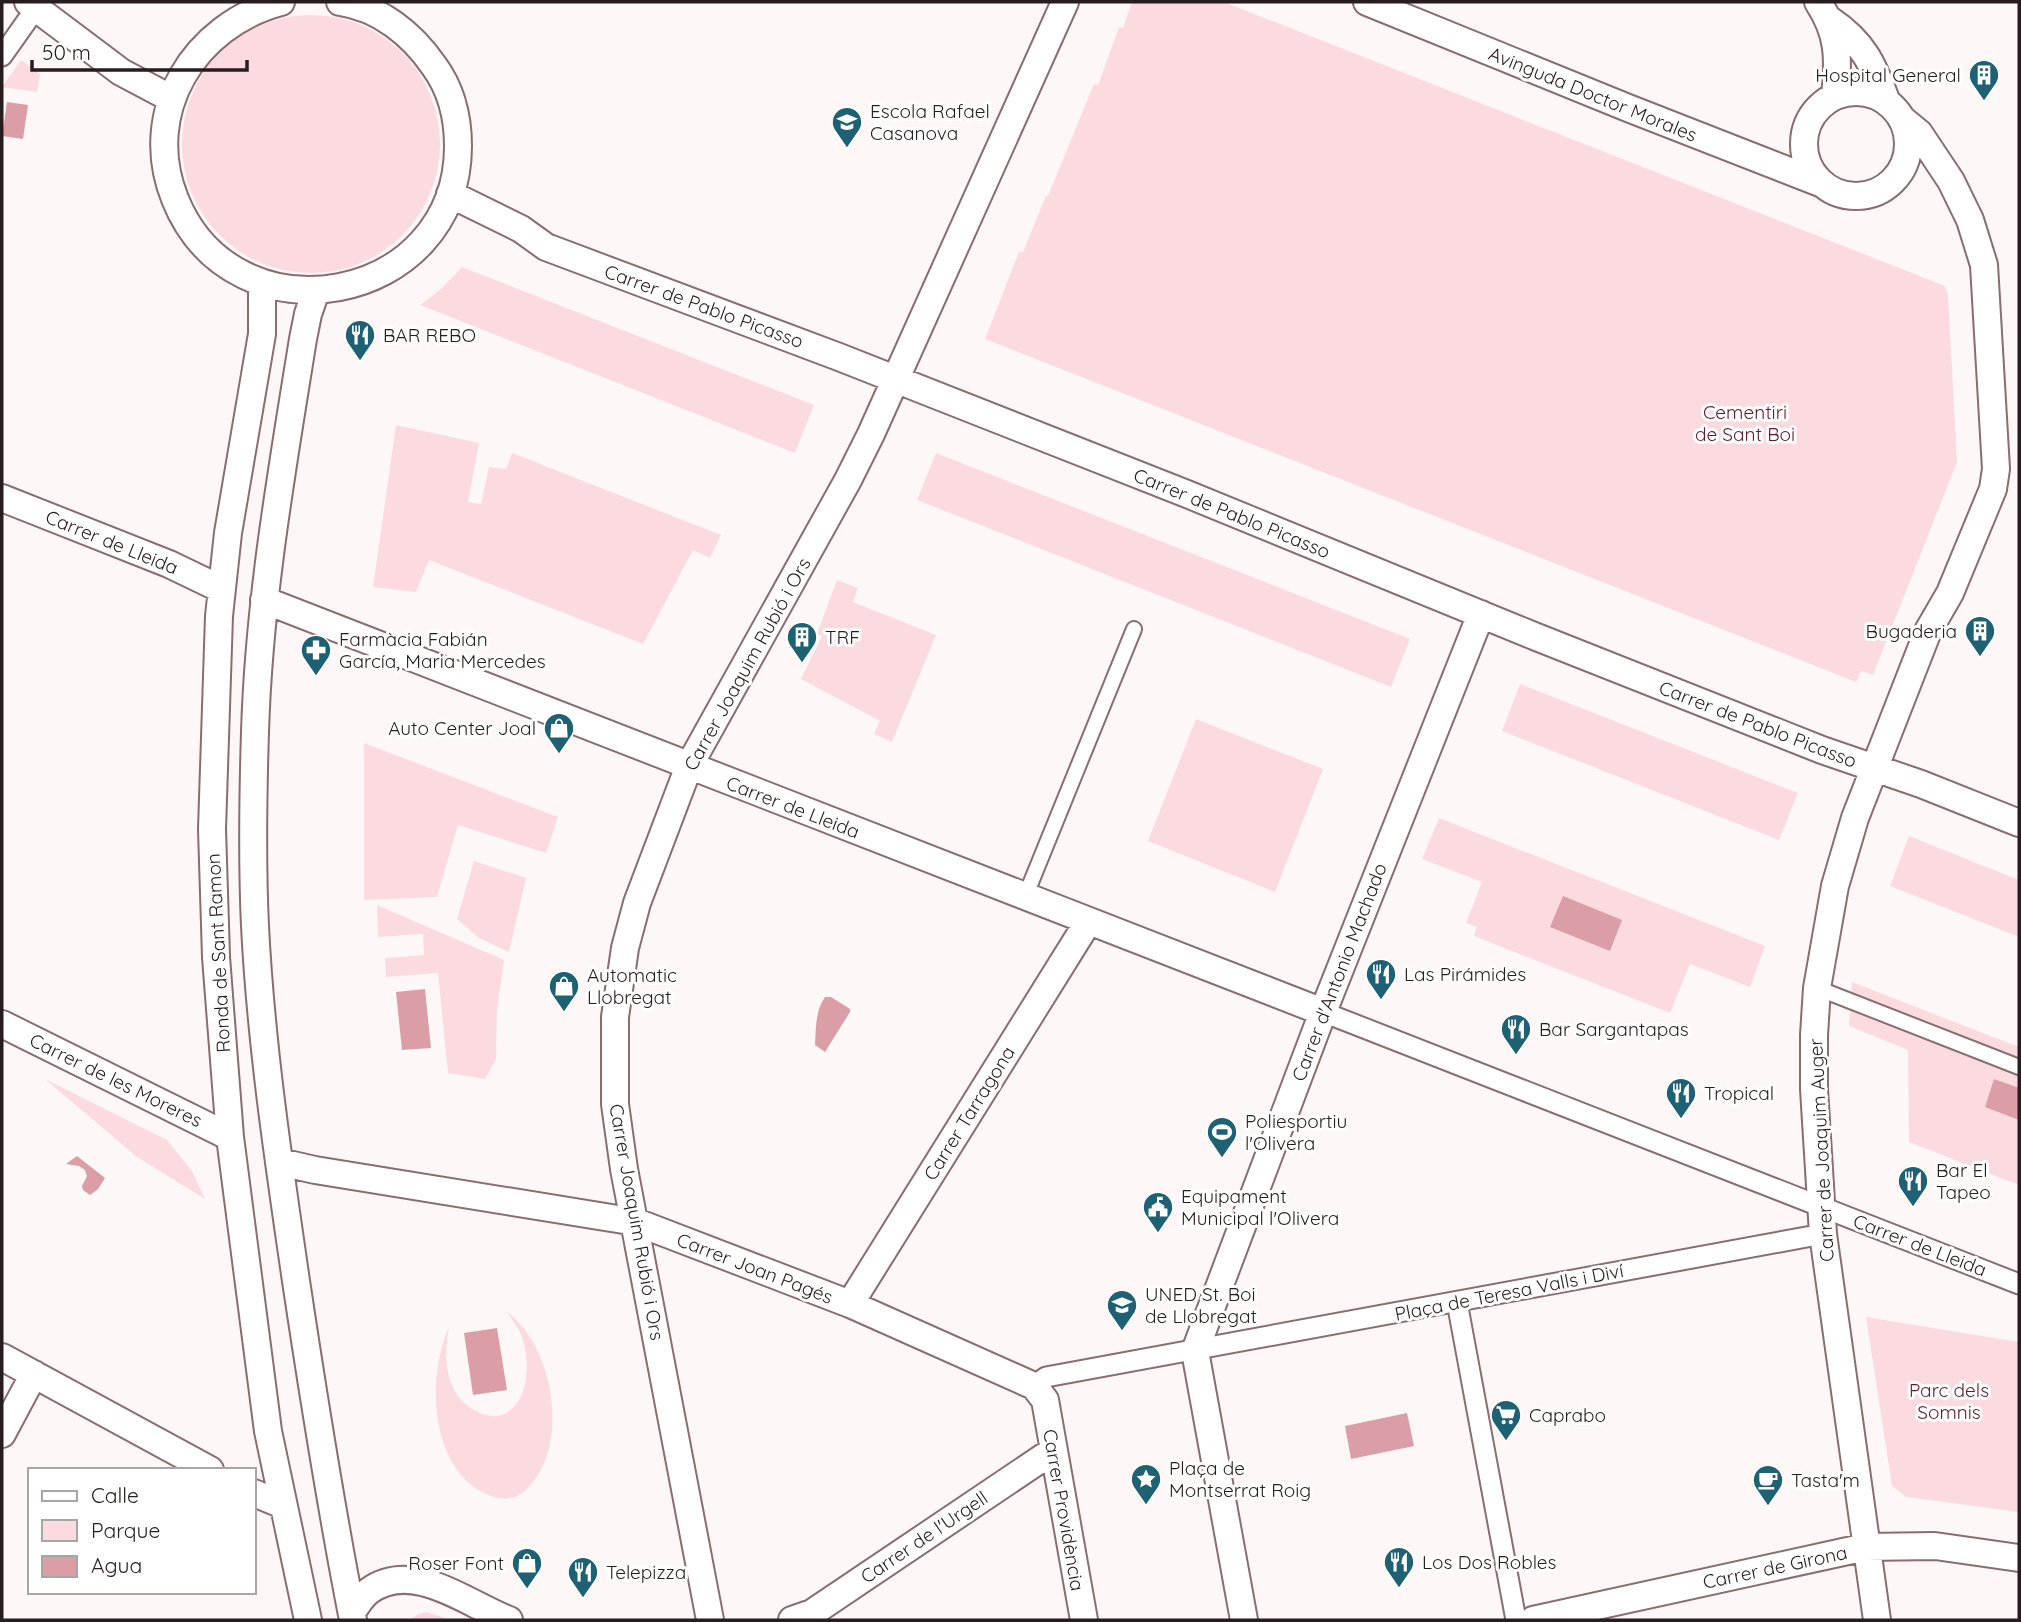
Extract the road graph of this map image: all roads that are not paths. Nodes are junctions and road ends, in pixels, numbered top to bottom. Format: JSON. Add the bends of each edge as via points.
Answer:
{"nodes":[{"id":1,"x":280,"y":2,"type":"edge"},
{"id":2,"x":345,"y":2,"type":"edge"},
{"id":3,"x":1065,"y":2,"type":"edge"},
{"id":4,"x":1367,"y":2,"type":"edge"},
{"id":5,"x":32,"y":5,"type":"edge"},
{"id":6,"x":1824,"y":11,"type":"edge"},
{"id":7,"x":2,"y":56,"type":"edge"},
{"id":8,"x":1835,"y":96,"type":"junction"},
{"id":9,"x":172,"y":99,"type":"junction"},
{"id":10,"x":1894,"y":110,"type":"junction"},
{"id":11,"x":1820,"y":183,"type":"junction"},
{"id":12,"x":450,"y":194,"type":"junction"},
{"id":13,"x":262,"y":283,"type":"junction"},
{"id":14,"x":316,"y":291,"type":"junction"},
{"id":15,"x":896,"y":380,"type":"junction"},
{"id":16,"x":2,"y":498,"type":"edge"},
{"id":17,"x":221,"y":589,"type":"junction"},
{"id":18,"x":264,"y":600,"type":"junction"},
{"id":19,"x":1481,"y":614,"type":"junction"},
{"id":20,"x":1134,"y":629,"type":"dead end"},
{"id":21,"x":690,"y":766,"type":"junction"},
{"id":22,"x":1874,"y":768,"type":"junction"},
{"id":23,"x":2019,"y":823,"type":"edge"},
{"id":24,"x":1025,"y":897,"type":"junction"},
{"id":25,"x":1088,"y":922,"type":"junction"},
{"id":26,"x":1817,"y":988,"type":"junction"},
{"id":27,"x":1323,"y":1012,"type":"junction"},
{"id":28,"x":2,"y":1024,"type":"edge"},
{"id":29,"x":2019,"y":1067,"type":"edge"},
{"id":30,"x":230,"y":1137,"type":"junction"},
{"id":31,"x":280,"y":1162,"type":"junction"},
{"id":32,"x":1821,"y":1206,"type":"junction"},
{"id":33,"x":636,"y":1222,"type":"junction"},
{"id":34,"x":1823,"y":1234,"type":"junction"},
{"id":35,"x":2019,"y":1284,"type":"edge"},
{"id":36,"x":1458,"y":1302,"type":"junction"},
{"id":37,"x":849,"y":1304,"type":"junction"},
{"id":38,"x":1195,"y":1351,"type":"junction"},
{"id":39,"x":2,"y":1357,"type":"edge"},
{"id":40,"x":34,"y":1374,"type":"junction"},
{"id":41,"x":1039,"y":1393,"type":"junction"},
{"id":42,"x":2,"y":1434,"type":"edge"},
{"id":43,"x":1054,"y":1450,"type":"junction"},
{"id":44,"x":206,"y":1468,"type":"edge"},
{"id":45,"x":256,"y":1494,"type":"edge"},
{"id":46,"x":283,"y":1505,"type":"junction"},
{"id":47,"x":1866,"y":1547,"type":"junction"},
{"id":48,"x":2019,"y":1558,"type":"edge"},
{"id":49,"x":352,"y":1616,"type":"edge"},
{"id":50,"x":308,"y":1620,"type":"edge"},
{"id":51,"x":509,"y":1620,"type":"edge"},
{"id":52,"x":710,"y":1620,"type":"edge"},
{"id":53,"x":792,"y":1620,"type":"edge"},
{"id":54,"x":1084,"y":1620,"type":"edge"},
{"id":55,"x":1244,"y":1620,"type":"edge"},
{"id":56,"x":1516,"y":1620,"type":"edge"},
{"id":57,"x":1533,"y":1620,"type":"edge"},
{"id":58,"x":1877,"y":1620,"type":"edge"}],
"edges":[{"from":1,"to":9,"type":"street","via":[[244,15],[213,36],[188,65]]},
{"from":2,"to":12,"type":"street","via":[[387,20],[410,37],[444,83],[458,138]]},
{"from":3,"to":15,"type":"street","name":"Carrer Joaquim Rubió i Ors"},
{"from":4,"to":11,"type":"street","name":"Avinguda Doctor Morales"},
{"from":5,"to":7,"type":"street"},
{"from":5,"to":9,"type":"street","via":[[121,72]]},
{"from":6,"to":8,"type":"street","via":[[1837,47]]},
{"from":6,"to":10,"type":"street","via":[[1850,33],[1868,57]]},
{"from":8,"to":10,"type":"street","via":[[1866,92]]},
{"from":8,"to":11,"type":"street","via":[[1820,105],[1804,135],[1806,161]]},
{"from":9,"to":13,"type":"street","via":[[165,160],[175,200],[210,251]]},
{"from":10,"to":11,"type":"street","via":[[1908,135],[1908,151],[1894,180],[1866,196],[1834,192]]},
{"from":10,"to":22,"type":"street","name":"Carrer de Joaquim Auger","via":[[1919,133],[1951,181],[1984,265],[1996,469],[1993,489],[1950,593],[1928,631]]},
{"from":12,"to":14,"type":"street","via":[[434,226],[398,264],[359,283]]},
{"from":12,"to":15,"type":"street","name":"Carrer de Pablo Picasso","via":[[521,229],[546,247]]},
{"from":13,"to":14,"type":"street"},
{"from":13,"to":17,"type":"street","name":"Ronda de Sant Ramon","via":[[262,334]]},
{"from":14,"to":18,"type":"street","name":"Ronda de Sant Ramon","via":[[303,339]]},
{"from":15,"to":19,"type":"street","name":"Carrer de Pablo Picasso"},
{"from":15,"to":21,"type":"street","name":"Carrer Joaquim Rubió i Ors","via":[[848,480]]},
{"from":16,"to":17,"type":"street","name":"Carrer de Lleida"},
{"from":17,"to":30,"type":"street","name":"Ronda de Sant Ramon","via":[[212,829]]},
{"from":18,"to":21,"type":"street","name":"Carrer de Lleida"},
{"from":18,"to":31,"type":"street","name":"Ronda de Sant Ramon","via":[[255,743],[255,927]]},
{"from":19,"to":22,"type":"street","name":"Carrer de Pablo Picasso"},
{"from":19,"to":27,"type":"street","name":"Carrer d'Antonio Machado"},
{"from":20,"to":24,"type":"lane"},
{"from":21,"to":24,"type":"street","name":"Carrer de Lleida"},
{"from":21,"to":33,"type":"street","name":"Carrer Joaquim Rubió i Ors","via":[[629,927],[615,1017],[615,1104]]},
{"from":22,"to":23,"type":"street","name":"Carrer de Pablo Picasso"},
{"from":22,"to":26,"type":"street","name":"Carrer de Joaquim Auger","via":[[1835,886]]},
{"from":24,"to":25,"type":"street","name":"Carrer de Lleida"},
{"from":25,"to":27,"type":"street","name":"Carrer de Lleida"},
{"from":25,"to":37,"type":"street","name":"Carrer Tarragona"},
{"from":26,"to":29,"type":"lane"},
{"from":26,"to":32,"type":"street","name":"Carrer de Joaquim Auger","via":[[1814,1088]]},
{"from":27,"to":32,"type":"street"},
{"from":27,"to":38,"type":"street","name":"Carrer d'Antonio Machado"},
{"from":28,"to":30,"type":"street","name":"Carrer de les Moreres"},
{"from":30,"to":46,"type":"street","name":"Ronda de Sant Ramon","via":[[268,1431]]},
{"from":31,"to":33,"type":"street","name":"Carrer Joan Pagés"},
{"from":31,"to":49,"type":"street","name":"Ronda de Sant Ramon","via":[[318,1425]]},
{"from":32,"to":34,"type":"street","name":"Carrer de Joaquim Auger"},
{"from":32,"to":35,"type":"street","name":"Carrer de Lleida"},
{"from":33,"to":37,"type":"street","name":"Carrer Joan Pagés"},
{"from":33,"to":52,"type":"street","name":"Carrer Joaquim Rubió i Ors"},
{"from":34,"to":36,"type":"street","name":"Plaça de Teresa Valls i Diví"},
{"from":34,"to":47,"type":"street","name":"Carrer de Joaquim Auger"},
{"from":36,"to":38,"type":"street","name":"Plaça de Teresa Valls i Diví"},
{"from":36,"to":56,"type":"street"},
{"from":37,"to":41,"type":"street","name":"Carrer Joan Pagés"},
{"from":38,"to":41,"type":"street","via":[[1046,1377]]},
{"from":38,"to":55,"type":"street"},
{"from":39,"to":40,"type":"street"},
{"from":40,"to":42,"type":"street"},
{"from":40,"to":44,"type":"street"},
{"from":41,"to":43,"type":"street","name":"Carrer Providència"},
{"from":43,"to":53,"type":"street","name":"Carrer de l'Urgell","via":[[813,1613]]},
{"from":43,"to":54,"type":"street","name":"Carrer Providència"},
{"from":45,"to":46,"type":"street"},
{"from":46,"to":50,"type":"street","name":"Ronda de Sant Ramon"},
{"from":47,"to":48,"type":"street","name":"Carrer de Girona","via":[[1935,1546]]},
{"from":47,"to":57,"type":"street","name":"Carrer de Girona"},
{"from":47,"to":58,"type":"street","name":"Carrer de Joaquim Auger"},
{"from":49,"to":51,"type":"street","via":[[367,1592],[385,1582],[413,1579]]}]}
